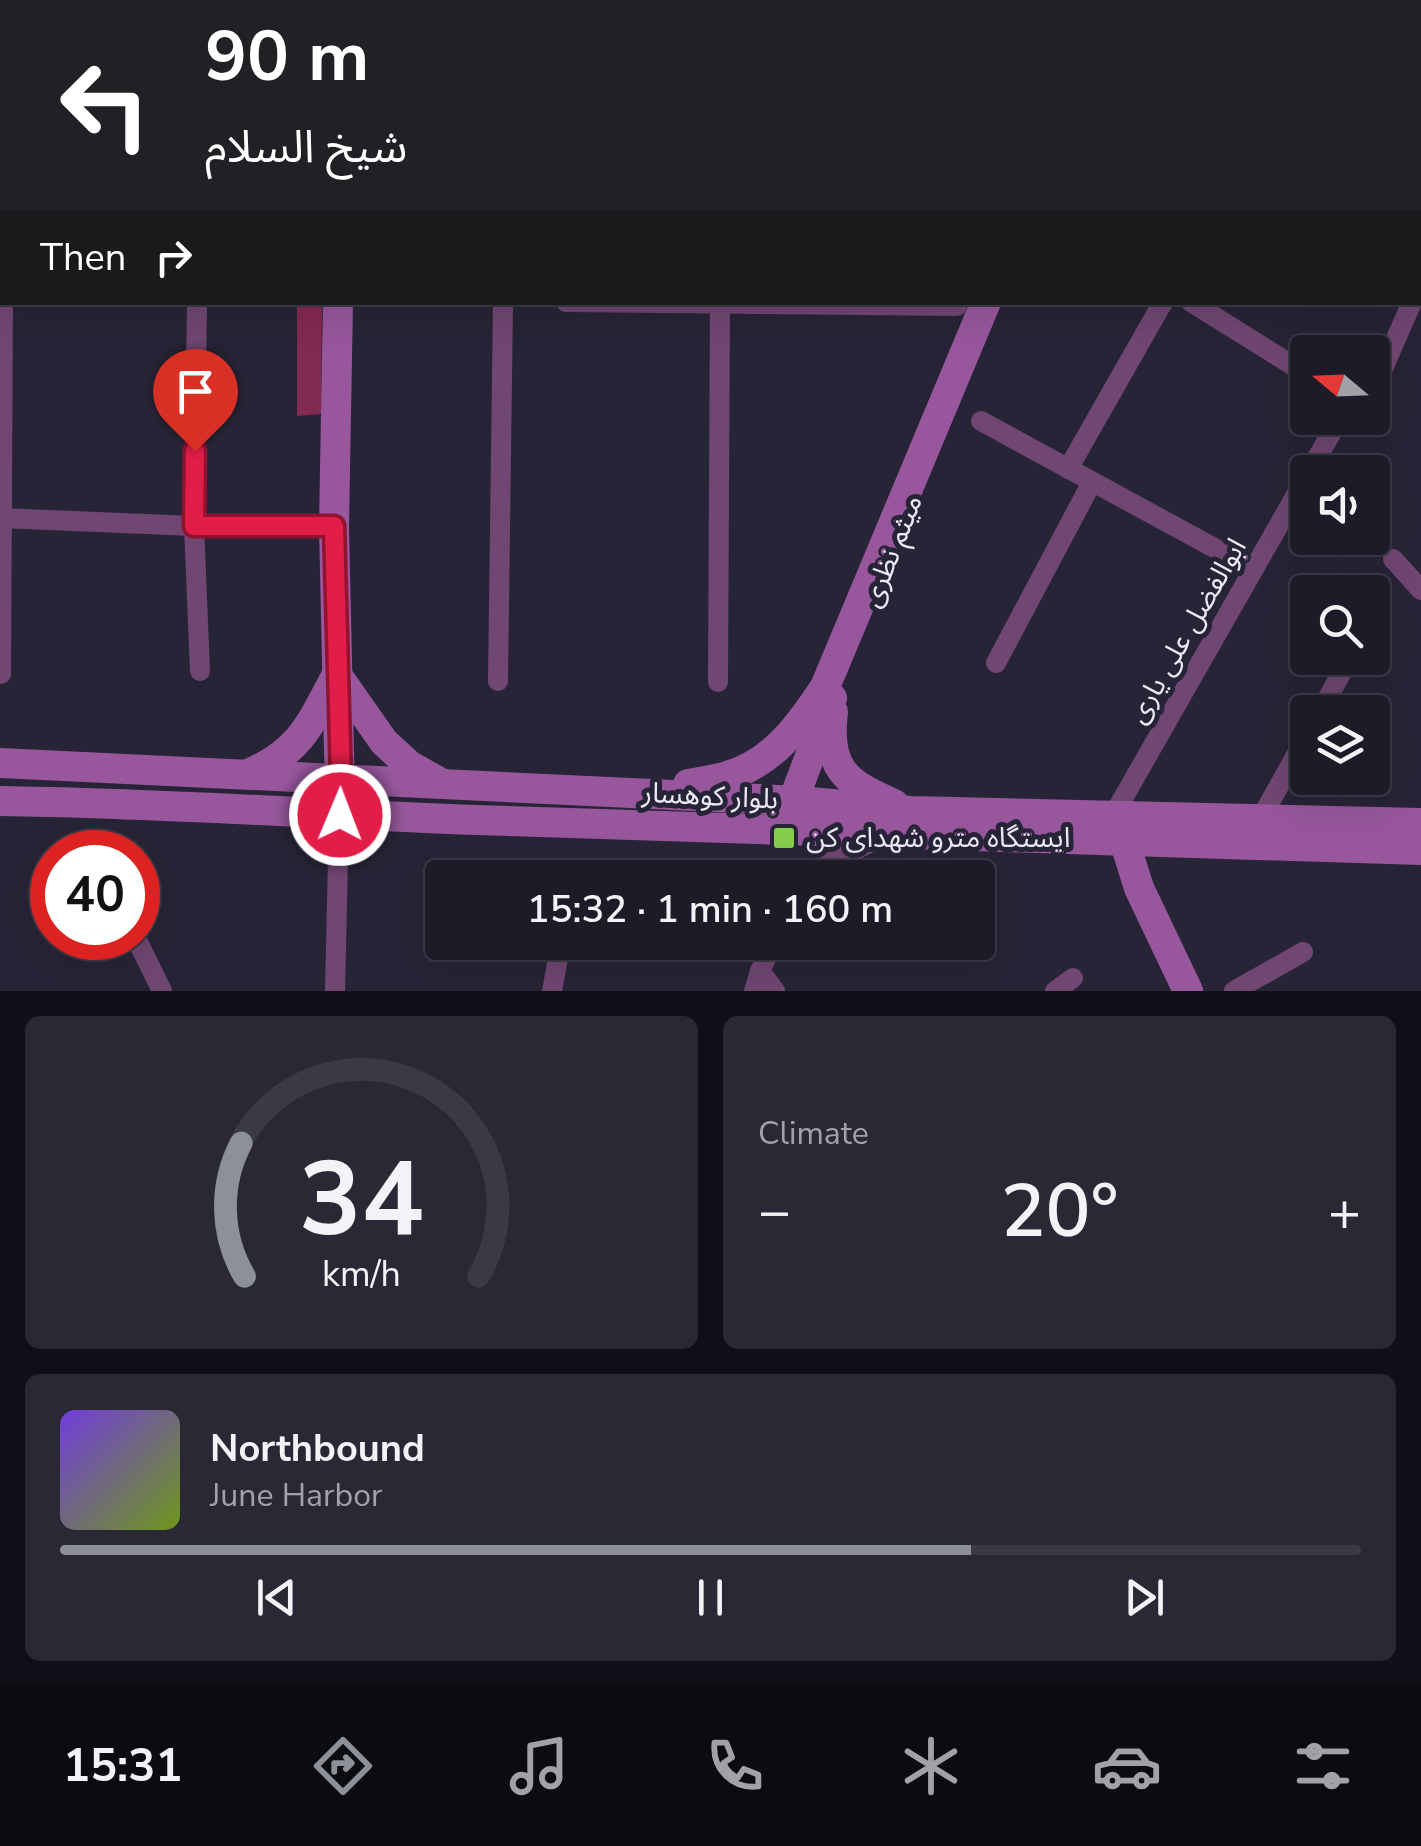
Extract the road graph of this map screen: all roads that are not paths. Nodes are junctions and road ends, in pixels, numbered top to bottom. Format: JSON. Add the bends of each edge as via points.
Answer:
{"nodes":[{"id":1,"x":144,"y":0,"type":"edge"},
{"id":2,"x":202,"y":0,"type":"edge"},
{"id":3,"x":3,"y":305,"type":"edge"},
{"id":4,"x":197,"y":305,"type":"edge"},
{"id":5,"x":338,"y":305,"type":"edge"},
{"id":6,"x":504,"y":305,"type":"edge"},
{"id":7,"x":720,"y":305,"type":"edge"},
{"id":8,"x":972,"y":305,"type":"edge"},
{"id":9,"x":994,"y":305,"type":"edge"},
{"id":10,"x":1162,"y":305,"type":"edge"},
{"id":11,"x":1195,"y":305,"type":"edge"},
{"id":12,"x":1411,"y":305,"type":"edge"},
{"id":13,"x":1390,"y":352,"type":"edge"},
{"id":14,"x":1290,"y":364,"type":"edge"},
{"id":15,"x":981,"y":421,"type":"dead end"},
{"id":16,"x":1068,"y":469,"type":"junction"},
{"id":17,"x":1092,"y":482,"type":"junction"},
{"id":18,"x":1290,"y":505,"type":"edge"},
{"id":19,"x":1,"y":518,"type":"edge"},
{"id":20,"x":194,"y":526,"type":"junction"},
{"id":21,"x":334,"y":526,"type":"junction"},
{"id":22,"x":1392,"y":559,"type":"dead end"},
{"id":23,"x":1253,"y":570,"type":"junction"},
{"id":24,"x":1421,"y":590,"type":"edge"},
{"id":25,"x":996,"y":662,"type":"dead end"},
{"id":26,"x":200,"y":671,"type":"dead end"},
{"id":27,"x":1,"y":674,"type":"edge"},
{"id":28,"x":337,"y":675,"type":"junction"},
{"id":29,"x":498,"y":682,"type":"dead end"},
{"id":30,"x":718,"y":682,"type":"dead end"},
{"id":31,"x":836,"y":687,"type":"junction"},
{"id":32,"x":0,"y":763,"type":"edge"},
{"id":33,"x":1290,"y":766,"type":"edge"},
{"id":34,"x":247,"y":774,"type":"junction"},
{"id":35,"x":341,"y":780,"type":"junction"},
{"id":36,"x":442,"y":783,"type":"junction"},
{"id":37,"x":646,"y":793,"type":"junction"},
{"id":38,"x":0,"y":800,"type":"edge"},
{"id":39,"x":793,"y":801,"type":"junction"},
{"id":40,"x":340,"y":815,"type":"junction"},
{"id":41,"x":1261,"y":818,"type":"junction"},
{"id":42,"x":900,"y":822,"type":"junction"},
{"id":43,"x":1421,"y":823,"type":"edge"},
{"id":44,"x":1119,"y":827,"type":"junction"},
{"id":45,"x":788,"y":831,"type":"junction"},
{"id":46,"x":1421,"y":850,"type":"edge"},
{"id":47,"x":834,"y":860,"type":"edge"},
{"id":48,"x":1302,"y":952,"type":"dead end"},
{"id":49,"x":147,"y":960,"type":"edge"},
{"id":50,"x":558,"y":960,"type":"edge"},
{"id":51,"x":1073,"y":978,"type":"dead end"},
{"id":52,"x":757,"y":981,"type":"edge"},
{"id":53,"x":162,"y":991,"type":"edge"},
{"id":54,"x":335,"y":991,"type":"edge"},
{"id":55,"x":552,"y":991,"type":"edge"},
{"id":56,"x":775,"y":991,"type":"edge"},
{"id":57,"x":1056,"y":991,"type":"edge"},
{"id":58,"x":1188,"y":991,"type":"edge"},
{"id":59,"x":1234,"y":991,"type":"edge"}],
"edges":[{"from":1,"to":2,"type":"street"},
{"from":3,"to":19,"type":"street"},
{"from":4,"to":20,"type":"street"},
{"from":5,"to":21,"type":"main road"},
{"from":6,"to":29,"type":"street"},
{"from":7,"to":30,"type":"street"},
{"from":8,"to":37,"type":"main road","via":[[825,687],[803,721],[776,750],[745,769]]},
{"from":9,"to":31,"type":"main road","name":"میثم نظری"},
{"from":10,"to":16,"type":"street"},
{"from":11,"to":14,"type":"street"},
{"from":12,"to":13,"type":"street"},
{"from":15,"to":16,"type":"street"},
{"from":16,"to":17,"type":"street"},
{"from":17,"to":23,"type":"street"},
{"from":17,"to":25,"type":"street"},
{"from":18,"to":23,"type":"street","name":"ابوالفضل علی یاری"},
{"from":19,"to":20,"type":"street"},
{"from":19,"to":27,"type":"street"},
{"from":20,"to":21,"type":"street"},
{"from":20,"to":26,"type":"street"},
{"from":21,"to":28,"type":"main road"},
{"from":22,"to":24,"type":"street"},
{"from":23,"to":44,"type":"street","name":"ابوالفضل علی یاری"},
{"from":28,"to":34,"type":"main road","via":[[296,744]]},
{"from":28,"to":35,"type":"main road"},
{"from":28,"to":36,"type":"main road","via":[[384,742]]},
{"from":31,"to":39,"type":"main road","name":"میثم نظری"},
{"from":31,"to":42,"type":"main road","via":[[832,726],[840,770]]},
{"from":32,"to":34,"type":"main road","name":"بلوار کوهسار"},
{"from":33,"to":41,"type":"street"},
{"from":34,"to":35,"type":"main road","name":"بلوار کوهسار"},
{"from":35,"to":36,"type":"main road","name":"بلوار کوهسار"},
{"from":35,"to":40,"type":"main road"},
{"from":36,"to":37,"type":"main road","name":"بلوار کوهسار"},
{"from":37,"to":39,"type":"main road","name":"بلوار کوهسار"},
{"from":38,"to":40,"type":"main road","name":"بلوار کوهسار"},
{"from":39,"to":42,"type":"main road","name":"بلوار کوهسار"},
{"from":39,"to":45,"type":"main road","name":"میثم نظری"},
{"from":40,"to":45,"type":"main road","name":"بلوار کوهسار"},
{"from":40,"to":54,"type":"street"},
{"from":41,"to":43,"type":"main road","name":"بلوار کوهسار"},
{"from":41,"to":44,"type":"main road","name":"بلوار کوهسار"},
{"from":42,"to":44,"type":"main road","name":"بلوار کوهسار"},
{"from":42,"to":45,"type":"main road","name":"بلوار کوهسار"},
{"from":42,"to":47,"type":"street"},
{"from":44,"to":46,"type":"main road","name":"بلوار کوهسار"},
{"from":44,"to":58,"type":"main road","via":[[1138,888]]},
{"from":48,"to":59,"type":"street"},
{"from":49,"to":53,"type":"street"},
{"from":50,"to":55,"type":"street"},
{"from":51,"to":57,"type":"street"},
{"from":52,"to":56,"type":"street"}]}
